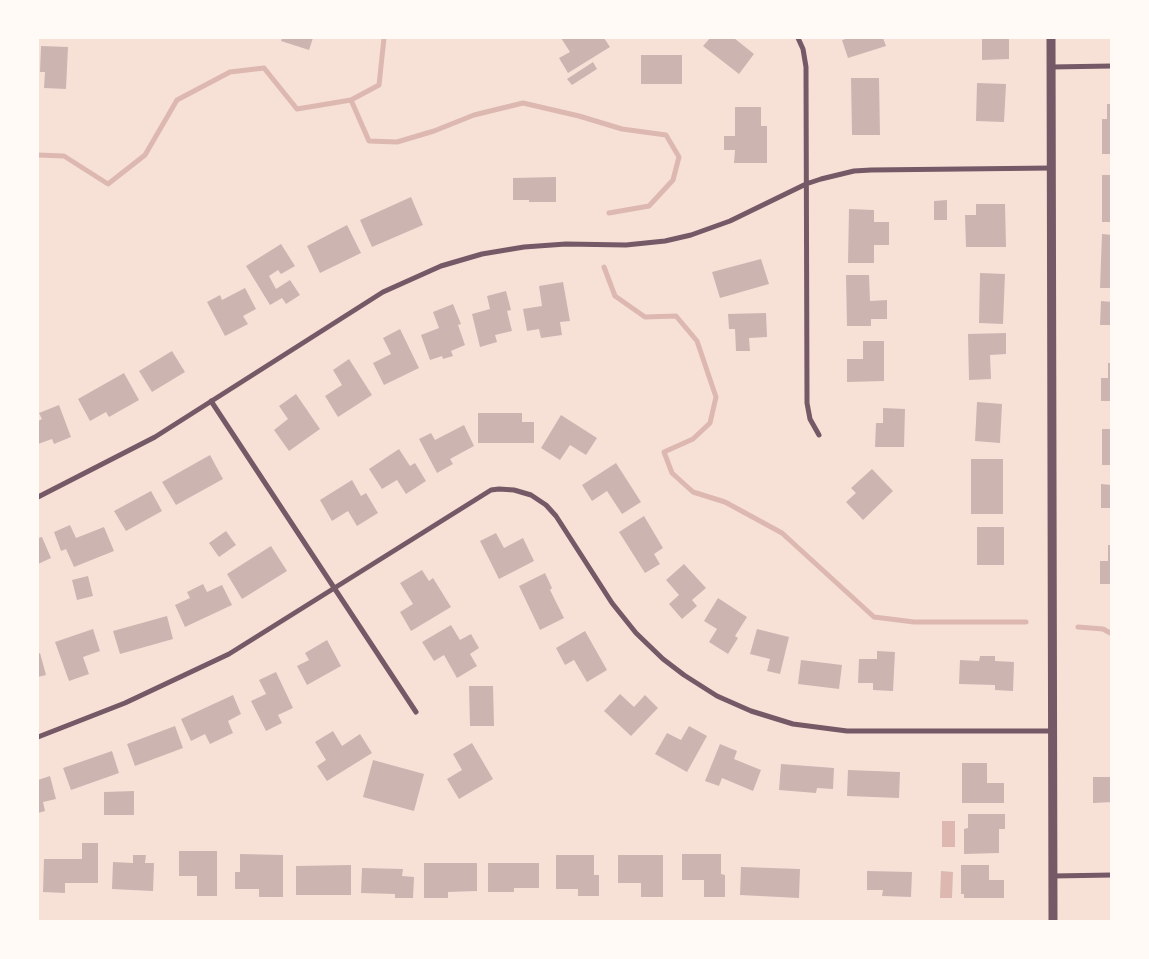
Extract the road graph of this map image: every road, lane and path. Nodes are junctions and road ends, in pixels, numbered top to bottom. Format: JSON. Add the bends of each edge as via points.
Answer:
{"nodes":[{"id":1,"x":798,"y":38,"type":"edge"},
{"id":2,"x":1051,"y":38,"type":"edge"},
{"id":3,"x":1112,"y":66,"type":"edge"},
{"id":4,"x":1051,"y":67,"type":"junction"},
{"id":5,"x":1052,"y":168,"type":"junction"},
{"id":6,"x":806,"y":184,"type":"junction"},
{"id":7,"x":211,"y":401,"type":"junction"},
{"id":8,"x":819,"y":435,"type":"dead end"},
{"id":9,"x":38,"y":497,"type":"edge"},
{"id":10,"x":333,"y":588,"type":"junction"},
{"id":11,"x":416,"y":712,"type":"dead end"},
{"id":12,"x":1053,"y":730,"type":"junction"},
{"id":13,"x":38,"y":737,"type":"edge"},
{"id":14,"x":1053,"y":876,"type":"junction"},
{"id":15,"x":1112,"y":876,"type":"edge"},
{"id":16,"x":1053,"y":922,"type":"edge"}],
"edges":[{"from":1,"to":6,"type":"street","via":[[806,67]]},
{"from":2,"to":4,"type":"street"},
{"from":3,"to":4,"type":"street"},
{"from":4,"to":5,"type":"street"},
{"from":5,"to":6,"type":"street","via":[[854,171]]},
{"from":5,"to":12,"type":"street"},
{"from":6,"to":7,"type":"street","via":[[730,221],[665,241],[524,247],[482,254],[441,266],[383,292]]},
{"from":6,"to":8,"type":"street","via":[[807,403],[810,419]]},
{"from":7,"to":9,"type":"street","via":[[155,437]]},
{"from":7,"to":10,"type":"street"},
{"from":10,"to":11,"type":"street"},
{"from":10,"to":12,"type":"street","via":[[491,490],[514,490],[531,494],[546,504],[612,603],[636,633],[663,659],[717,696],[793,724],[847,732]]},
{"from":10,"to":13,"type":"street","via":[[229,654],[125,703]]},
{"from":12,"to":14,"type":"street"},
{"from":14,"to":15,"type":"street"},
{"from":14,"to":16,"type":"street"}]}
